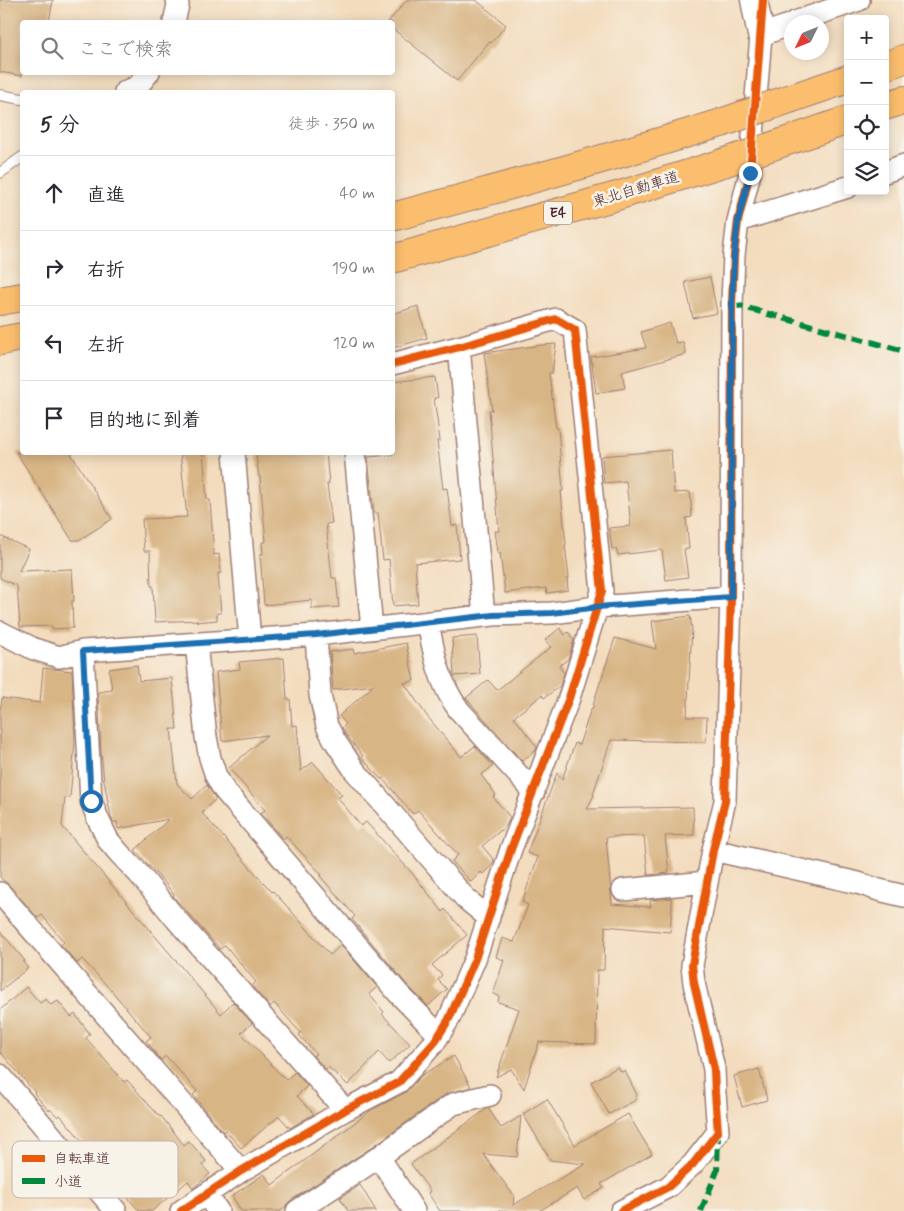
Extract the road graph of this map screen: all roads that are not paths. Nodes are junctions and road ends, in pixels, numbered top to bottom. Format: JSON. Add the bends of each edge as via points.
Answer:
{"nodes":[{"id":1,"x":177,"y":0,"type":"edge"},
{"id":2,"x":754,"y":0,"type":"edge"},
{"id":3,"x":763,"y":0,"type":"edge"},
{"id":4,"x":859,"y":0,"type":"edge"},
{"id":5,"x":815,"y":15,"type":"edge"},
{"id":6,"x":174,"y":20,"type":"edge"},
{"id":7,"x":784,"y":27,"type":"edge"},
{"id":8,"x":761,"y":35,"type":"junction"},
{"id":9,"x":904,"y":60,"type":"edge"},
{"id":10,"x":889,"y":65,"type":"edge"},
{"id":11,"x":147,"y":75,"type":"edge"},
{"id":12,"x":844,"y":80,"type":"edge"},
{"id":13,"x":129,"y":90,"type":"edge"},
{"id":14,"x":0,"y":95,"type":"edge"},
{"id":15,"x":20,"y":99,"type":"edge"},
{"id":16,"x":904,"y":100,"type":"edge"},
{"id":17,"x":888,"y":105,"type":"edge"},
{"id":18,"x":844,"y":121,"type":"edge"},
{"id":19,"x":20,"y":158,"type":"edge"},
{"id":20,"x":904,"y":165,"type":"edge"},
{"id":21,"x":889,"y":171,"type":"edge"},
{"id":22,"x":0,"y":173,"type":"edge"},
{"id":23,"x":844,"y":188,"type":"edge"},
{"id":24,"x":395,"y":216,"type":"edge"},
{"id":25,"x":738,"y":221,"type":"junction"},
{"id":26,"x":395,"y":258,"type":"edge"},
{"id":27,"x":20,"y":297,"type":"edge"},
{"id":28,"x":0,"y":301,"type":"edge"},
{"id":29,"x":20,"y":337,"type":"edge"},
{"id":30,"x":0,"y":341,"type":"edge"},
{"id":31,"x":460,"y":347,"type":"junction"},
{"id":32,"x":395,"y":363,"type":"edge"},
{"id":33,"x":234,"y":455,"type":"edge"},
{"id":34,"x":355,"y":455,"type":"edge"},
{"id":35,"x":731,"y":597,"type":"junction"},
{"id":36,"x":597,"y":607,"type":"junction"},
{"id":37,"x":484,"y":616,"type":"junction"},
{"id":38,"x":428,"y":622,"type":"junction"},
{"id":39,"x":372,"y":629,"type":"junction"},
{"id":40,"x":0,"y":633,"type":"edge"},
{"id":41,"x":316,"y":635,"type":"junction"},
{"id":42,"x":250,"y":640,"type":"junction"},
{"id":43,"x":196,"y":644,"type":"junction"},
{"id":44,"x":83,"y":651,"type":"junction"},
{"id":45,"x":534,"y":792,"type":"junction"},
{"id":46,"x":713,"y":850,"type":"junction"},
{"id":47,"x":707,"y":882,"type":"junction"},
{"id":48,"x":623,"y":890,"type":"dead end"},
{"id":49,"x":0,"y":893,"type":"edge"},
{"id":50,"x":904,"y":896,"type":"edge"},
{"id":51,"x":489,"y":918,"type":"junction"},
{"id":52,"x":439,"y":1035,"type":"junction"},
{"id":53,"x":0,"y":1075,"type":"edge"},
{"id":54,"x":490,"y":1095,"type":"dead end"},
{"id":55,"x":345,"y":1110,"type":"junction"},
{"id":56,"x":56,"y":1141,"type":"edge"},
{"id":57,"x":379,"y":1157,"type":"junction"},
{"id":58,"x":241,"y":1171,"type":"junction"},
{"id":59,"x":105,"y":1198,"type":"edge"},
{"id":60,"x":212,"y":1202,"type":"edge"},
{"id":61,"x":116,"y":1211,"type":"edge"},
{"id":62,"x":181,"y":1211,"type":"edge"},
{"id":63,"x":297,"y":1211,"type":"edge"},
{"id":64,"x":414,"y":1211,"type":"edge"},
{"id":65,"x":621,"y":1211,"type":"edge"}],
"edges":[{"from":1,"to":6,"type":"street"},
{"from":2,"to":8,"type":"street"},
{"from":3,"to":8,"type":"street"},
{"from":4,"to":5,"type":"street"},
{"from":7,"to":8,"type":"street"},
{"from":8,"to":25,"type":"street","via":[[750,173]]},
{"from":9,"to":10,"type":"highway"},
{"from":11,"to":13,"type":"street","via":[[138,86]]},
{"from":12,"to":24,"type":"highway","bridge":true,"via":[[721,123],[546,176]]},
{"from":14,"to":15,"type":"lane"},
{"from":16,"to":17,"type":"highway"},
{"from":18,"to":26,"type":"highway","name":"東北自動車道","number":"E4","bridge":true,"via":[[617,196]]},
{"from":19,"to":22,"type":"lane"},
{"from":20,"to":21,"type":"street"},
{"from":23,"to":25,"type":"street"},
{"from":25,"to":35,"type":"street","via":[[732,304]]},
{"from":27,"to":28,"type":"highway"},
{"from":29,"to":30,"type":"highway"},
{"from":31,"to":32,"type":"street"},
{"from":31,"to":36,"type":"street","via":[[556,318],[575,330],[602,591]]},
{"from":31,"to":37,"type":"street"},
{"from":33,"to":42,"type":"street"},
{"from":34,"to":39,"type":"street"},
{"from":35,"to":36,"type":"street"},
{"from":35,"to":46,"type":"street","via":[[725,802]]},
{"from":36,"to":37,"type":"street"},
{"from":36,"to":45,"type":"street","via":[[569,698]]},
{"from":37,"to":38,"type":"street"},
{"from":38,"to":39,"type":"street"},
{"from":38,"to":45,"type":"street","via":[[440,676],[453,702]]},
{"from":39,"to":41,"type":"street"},
{"from":40,"to":44,"type":"street","via":[[59,657]]},
{"from":41,"to":42,"type":"street"},
{"from":41,"to":51,"type":"street","via":[[320,695],[326,726],[335,741],[355,771],[466,899]]},
{"from":42,"to":43,"type":"street"},
{"from":43,"to":44,"type":"street"},
{"from":43,"to":52,"type":"street","via":[[210,758],[224,790],[398,994]]},
{"from":44,"to":55,"type":"street","via":[[91,801],[108,840]]},
{"from":45,"to":51,"type":"street","via":[[511,848]]},
{"from":46,"to":47,"type":"street"},
{"from":46,"to":50,"type":"street"},
{"from":47,"to":48,"type":"street"},
{"from":47,"to":65,"type":"street","via":[[692,965],[714,1069],[718,1132],[693,1164],[668,1187]]},
{"from":49,"to":58,"type":"street"},
{"from":51,"to":52,"type":"street","via":[[468,977]]},
{"from":52,"to":55,"type":"street","via":[[399,1082]]},
{"from":53,"to":56,"type":"street"},
{"from":54,"to":57,"type":"street","via":[[453,1104]]},
{"from":55,"to":58,"type":"street"},
{"from":57,"to":63,"type":"street"},
{"from":57,"to":64,"type":"street"},
{"from":58,"to":60,"type":"street"},
{"from":59,"to":61,"type":"street"},
{"from":60,"to":62,"type":"street"}]}
